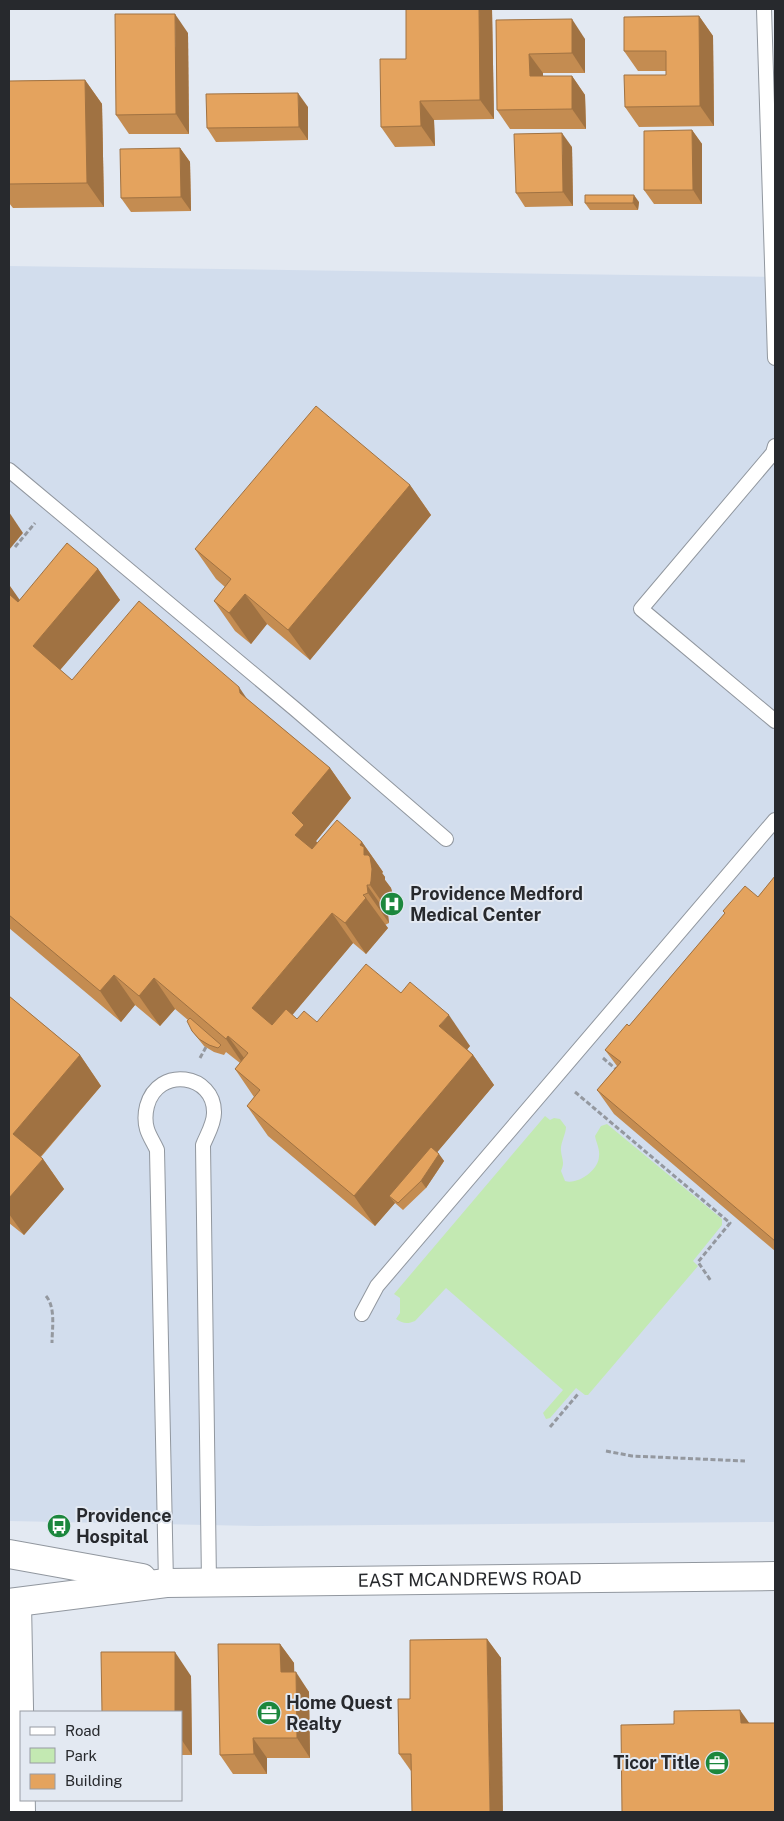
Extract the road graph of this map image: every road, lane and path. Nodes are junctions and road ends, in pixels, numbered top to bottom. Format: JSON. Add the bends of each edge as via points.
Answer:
{"nodes":[{"id":1,"x":764,"y":9,"type":"edge"},
{"id":2,"x":775,"y":358,"type":"edge"},
{"id":3,"x":775,"y":446,"type":"edge"},
{"id":4,"x":9,"y":470,"type":"edge"},
{"id":5,"x":30,"y":516,"type":"dead end"},
{"id":6,"x":15,"y":547,"type":"dead end"},
{"id":7,"x":775,"y":721,"type":"edge"},
{"id":8,"x":775,"y":820,"type":"edge"},
{"id":9,"x":446,"y":839,"type":"dead end"},
{"id":10,"x":206,"y":1047,"type":"edge"},
{"id":11,"x":609,"y":1052,"type":"edge"},
{"id":12,"x":603,"y":1058,"type":"junction"},
{"id":13,"x":199,"y":1061,"type":"dead end"},
{"id":14,"x":597,"y":1065,"type":"dead end"},
{"id":15,"x":623,"y":1076,"type":"edge"},
{"id":16,"x":580,"y":1086,"type":"dead end"},
{"id":17,"x":711,"y":1281,"type":"dead end"},
{"id":18,"x":46,"y":1296,"type":"dead end"},
{"id":19,"x":362,"y":1314,"type":"dead end"},
{"id":20,"x":52,"y":1344,"type":"dead end"},
{"id":21,"x":578,"y":1394,"type":"dead end"},
{"id":22,"x":550,"y":1428,"type":"dead end"},
{"id":23,"x":606,"y":1450,"type":"dead end"},
{"id":24,"x":745,"y":1461,"type":"dead end"},
{"id":25,"x":9,"y":1554,"type":"edge"},
{"id":26,"x":775,"y":1576,"type":"edge"},
{"id":27,"x":166,"y":1582,"type":"junction"},
{"id":28,"x":209,"y":1582,"type":"junction"},
{"id":29,"x":13,"y":1603,"type":"edge"},
{"id":30,"x":20,"y":1786,"type":"edge"}],
"edges":[{"from":1,"to":2,"type":"lane"},
{"from":3,"to":7,"type":"lane","via":[[773,453],[641,608]]},
{"from":4,"to":9,"type":"lane"},
{"from":5,"to":6,"type":"path","via":[[37,522]]},
{"from":8,"to":19,"type":"lane","via":[[377,1286]]},
{"from":10,"to":13,"type":"path"},
{"from":11,"to":12,"type":"path"},
{"from":12,"to":14,"type":"path"},
{"from":12,"to":15,"type":"path"},
{"from":16,"to":17,"type":"path","via":[[574,1092],[730,1223],[698,1262]]},
{"from":18,"to":20,"type":"path","via":[[52,1307]]},
{"from":21,"to":22,"type":"path"},
{"from":23,"to":24,"type":"path","via":[[632,1456]]},
{"from":25,"to":27,"type":"main road","name":"EAST MCANDREWS ROAD"},
{"from":26,"to":28,"type":"main road","name":"EAST MCANDREWS ROAD"},
{"from":27,"to":28,"type":"main road","name":"EAST MCANDREWS ROAD"},
{"from":27,"to":28,"type":"lane","via":[[157,1150],[147,1129],[145,1114],[156,1089],[177,1078],[203,1087],[214,1110],[213,1122],[203,1145]]},
{"from":27,"to":29,"type":"main road","name":"EAST MCANDREWS ROAD"},
{"from":29,"to":30,"type":"main road"}]}
